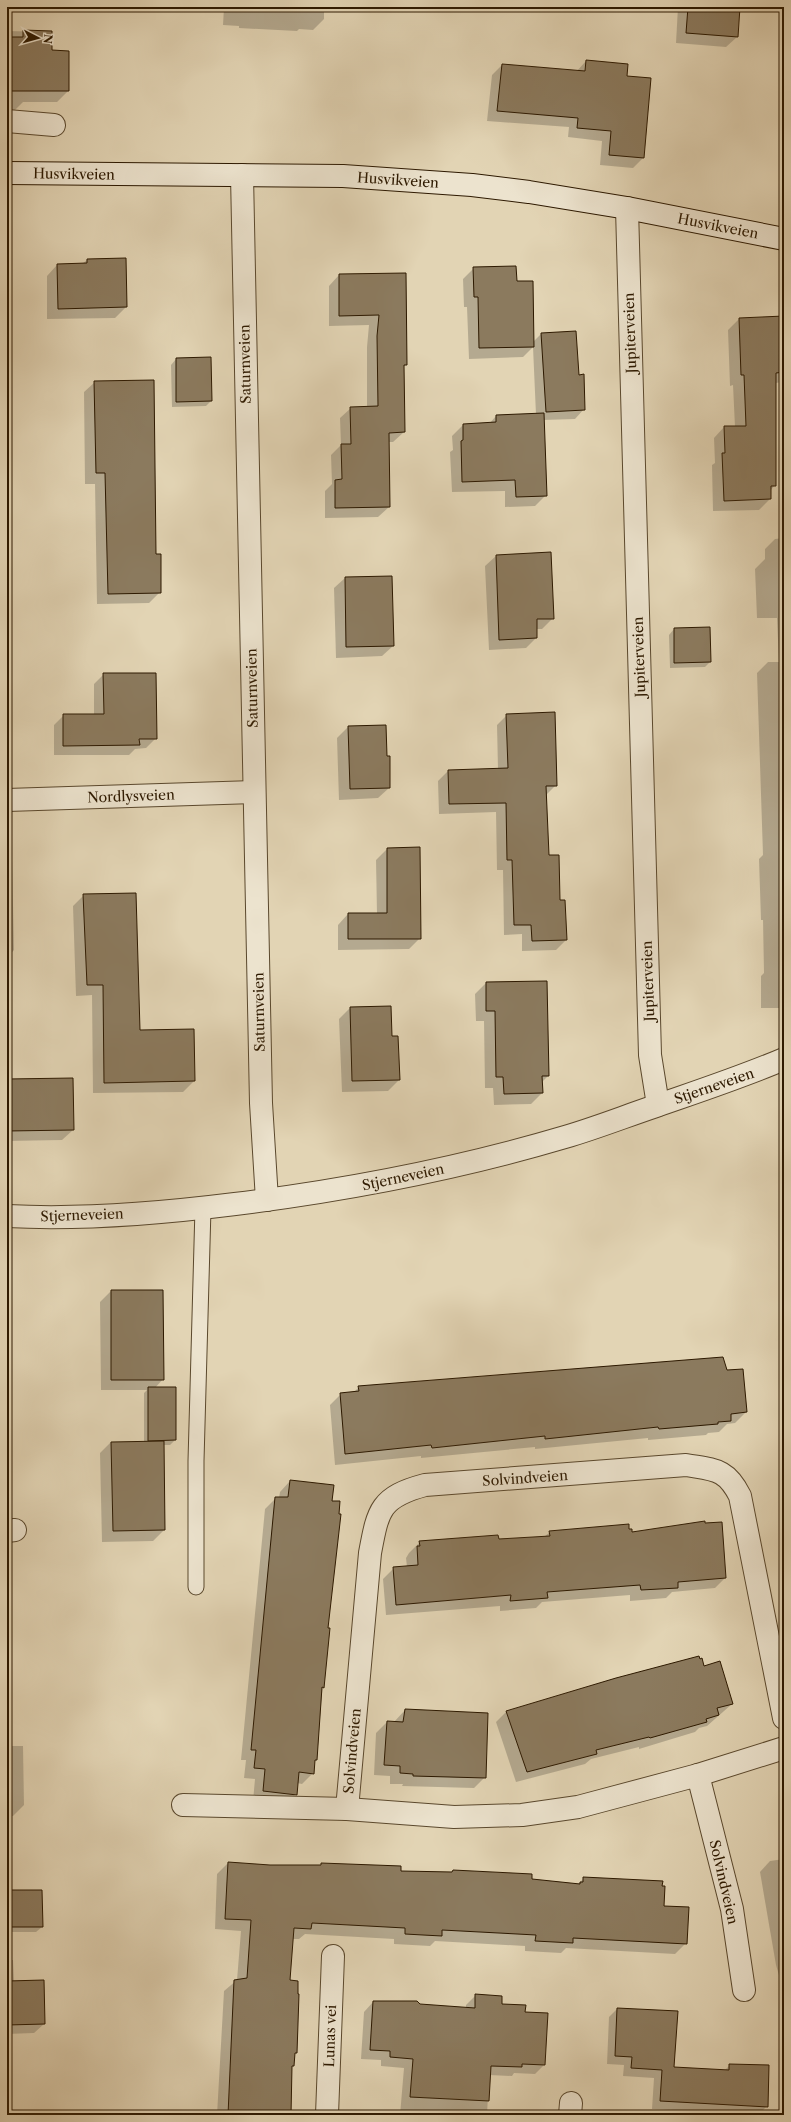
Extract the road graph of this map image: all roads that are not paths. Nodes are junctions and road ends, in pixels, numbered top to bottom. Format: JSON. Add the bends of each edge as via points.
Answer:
{"nodes":[{"id":1,"x":7,"y":122,"type":"edge"},
{"id":2,"x":54,"y":124,"type":"dead end"},
{"id":3,"x":7,"y":173,"type":"edge"},
{"id":4,"x":242,"y":175,"type":"junction"},
{"id":5,"x":627,"y":208,"type":"junction"},
{"id":6,"x":784,"y":240,"type":"edge"},
{"id":7,"x":254,"y":792,"type":"junction"},
{"id":8,"x":7,"y":800,"type":"edge"},
{"id":9,"x":784,"y":1059,"type":"edge"},
{"id":10,"x":658,"y":1105,"type":"junction"},
{"id":11,"x":267,"y":1200,"type":"junction"},
{"id":12,"x":203,"y":1208,"type":"junction"},
{"id":13,"x":7,"y":1216,"type":"edge"},
{"id":14,"x":196,"y":1587,"type":"dead end"},
{"id":15,"x":784,"y":1718,"type":"edge"},
{"id":16,"x":784,"y":1748,"type":"edge"},
{"id":17,"x":698,"y":1775,"type":"junction"},
{"id":18,"x":183,"y":1804,"type":"dead end"},
{"id":19,"x":347,"y":1809,"type":"junction"},
{"id":20,"x":333,"y":1956,"type":"dead end"},
{"id":21,"x":744,"y":1990,"type":"dead end"},
{"id":22,"x":327,"y":2115,"type":"edge"}],
"edges":[{"from":1,"to":2,"type":"street"},
{"from":3,"to":4,"type":"street","name":"Husvikveien"},
{"from":4,"to":5,"type":"street","name":"Husvikveien","via":[[343,176],[472,185]]},
{"from":4,"to":7,"type":"street","name":"Saturnveien"},
{"from":5,"to":6,"type":"street","name":"Husvikveien"},
{"from":5,"to":10,"type":"street","name":"Jupiterveien","via":[[650,1055]]},
{"from":7,"to":8,"type":"street","name":"Nordlysveien"},
{"from":7,"to":11,"type":"street","name":"Saturnveien","via":[[261,1103]]},
{"from":9,"to":10,"type":"street","name":"Stjerneveien","via":[[739,1079]]},
{"from":10,"to":11,"type":"street","name":"Stjerneveien","via":[[566,1137],[449,1168],[366,1185]]},
{"from":11,"to":12,"type":"street","name":"Stjerneveien"},
{"from":12,"to":13,"type":"street","name":"Stjerneveien","via":[[140,1213]]},
{"from":12,"to":14,"type":"lane","via":[[196,1461]]},
{"from":15,"to":19,"type":"street","name":"Solvindveien","via":[[740,1496],[732,1480],[714,1470],[686,1465],[425,1485],[402,1491],[388,1501],[380,1511],[375,1524],[370,1552]]},
{"from":16,"to":17,"type":"street","name":"Solvindveien"},
{"from":17,"to":19,"type":"street","name":"Solvindveien","via":[[578,1806],[522,1816],[454,1817]]},
{"from":17,"to":21,"type":"street","name":"Solvindveien","via":[[732,1909]]},
{"from":18,"to":19,"type":"street","name":"Solvindveien"},
{"from":20,"to":22,"type":"street","name":"Lunas vei"}]}
